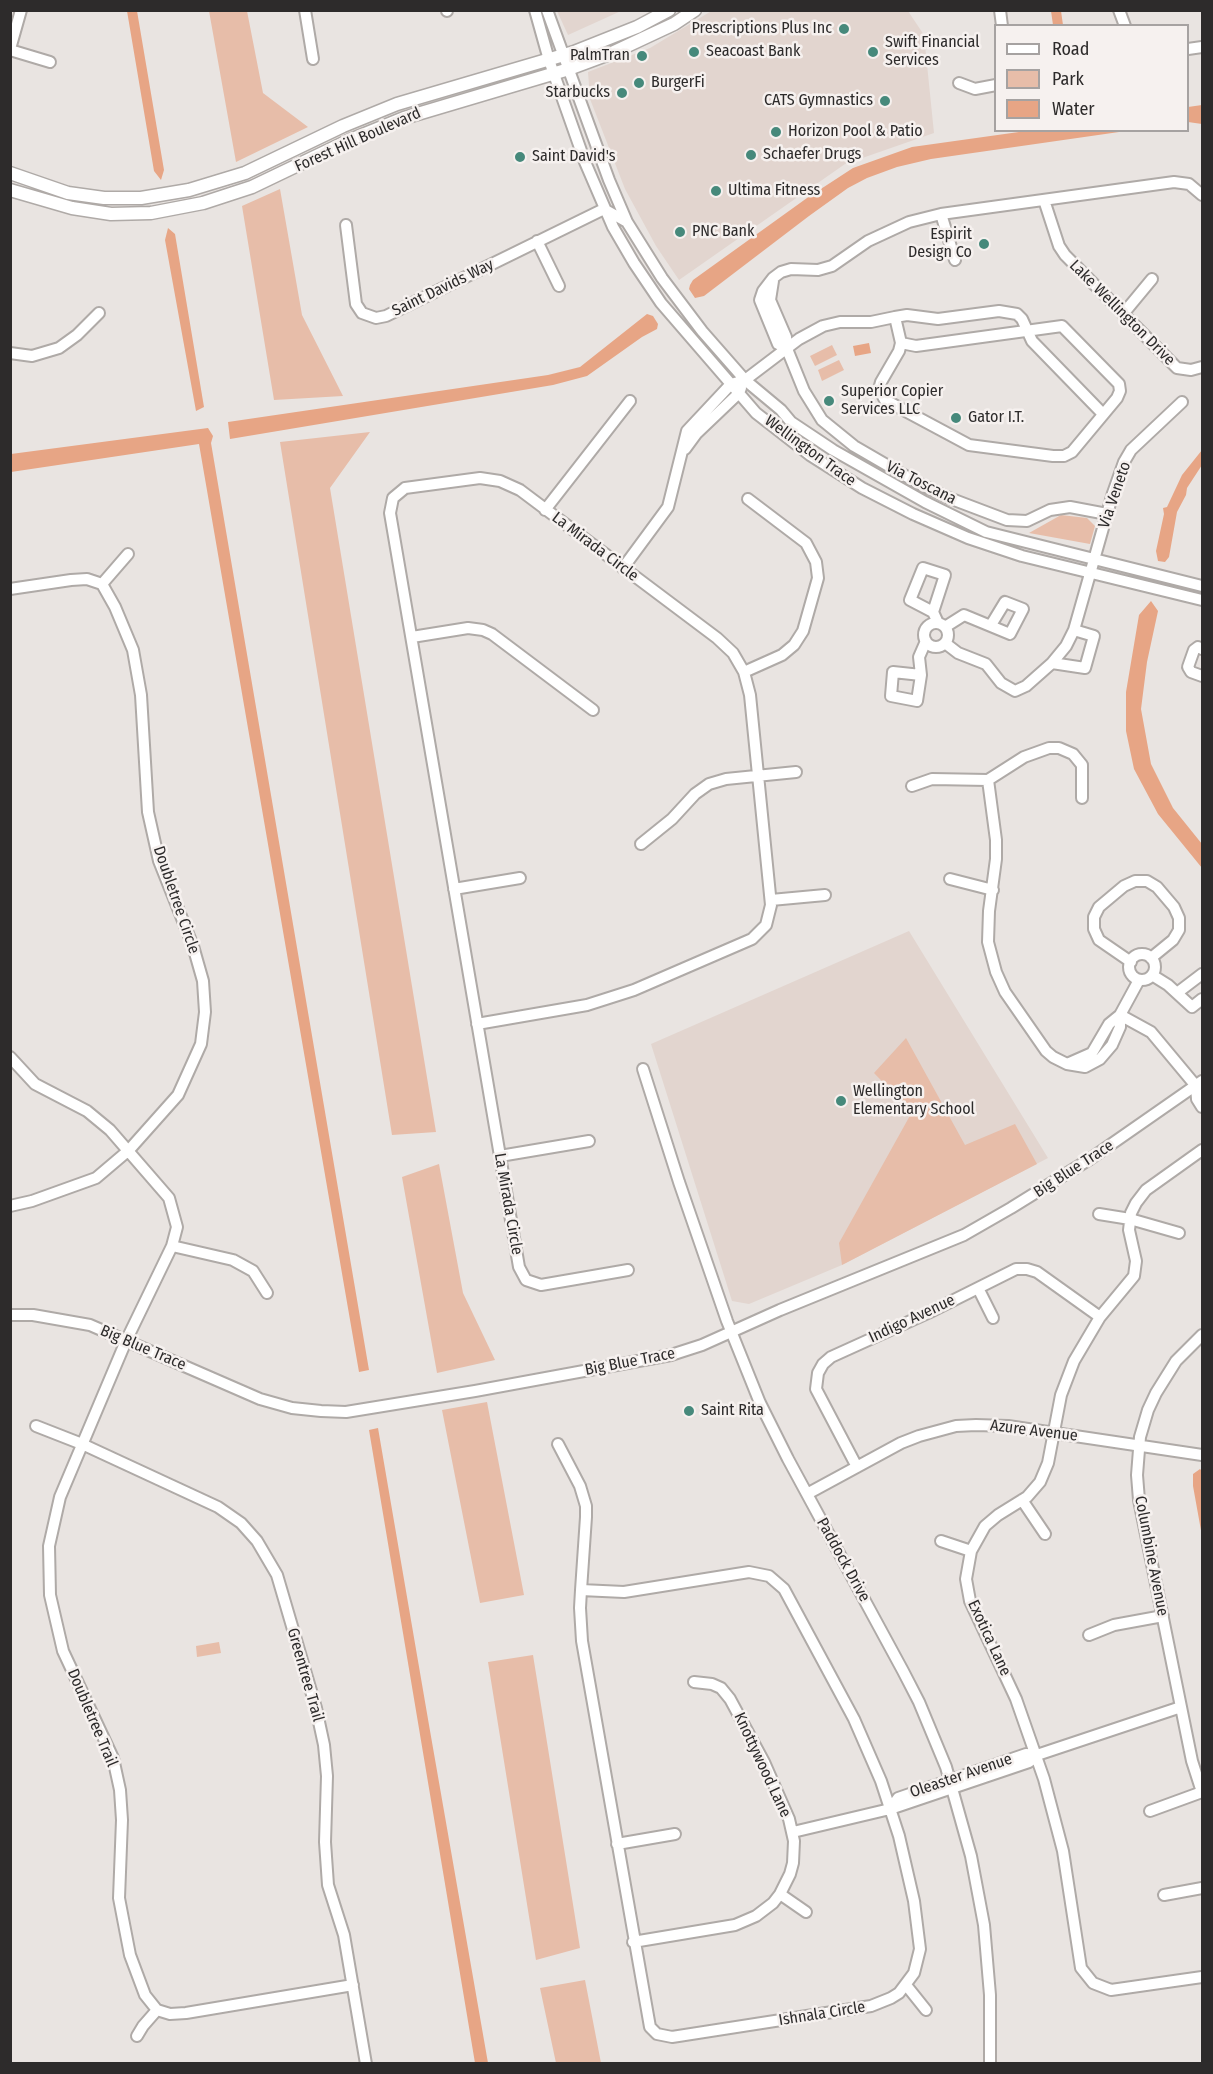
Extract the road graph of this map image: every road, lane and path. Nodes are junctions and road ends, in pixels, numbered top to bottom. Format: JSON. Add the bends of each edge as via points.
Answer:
{"nodes":[{"id":1,"x":21,"y":10,"type":"edge"},
{"id":2,"x":305,"y":10,"type":"edge"},
{"id":3,"x":535,"y":10,"type":"edge"},
{"id":4,"x":546,"y":10,"type":"edge"},
{"id":5,"x":669,"y":10,"type":"edge"},
{"id":6,"x":695,"y":10,"type":"edge"},
{"id":7,"x":10,"y":50,"type":"edge"},
{"id":8,"x":564,"y":55,"type":"junction"},
{"id":9,"x":313,"y":59,"type":"dead end"},
{"id":10,"x":549,"y":60,"type":"junction"},
{"id":11,"x":50,"y":62,"type":"dead end"},
{"id":12,"x":569,"y":69,"type":"junction"},
{"id":13,"x":554,"y":73,"type":"junction"},
{"id":14,"x":959,"y":83,"type":"dead end"},
{"id":15,"x":994,"y":85,"type":"edge"},
{"id":16,"x":397,"y":104,"type":"junction"},
{"id":17,"x":427,"y":110,"type":"junction"},
{"id":18,"x":10,"y":173,"type":"edge"},
{"id":19,"x":10,"y":190,"type":"edge"},
{"id":20,"x":1203,"y":195,"type":"edge"},
{"id":21,"x":1044,"y":200,"type":"junction"},
{"id":22,"x":604,"y":209,"type":"junction"},
{"id":23,"x":941,"y":214,"type":"junction"},
{"id":24,"x":627,"y":222,"type":"junction"},
{"id":25,"x":346,"y":225,"type":"dead end"},
{"id":26,"x":537,"y":241,"type":"junction"},
{"id":27,"x":955,"y":260,"type":"dead end"},
{"id":28,"x":1152,"y":279,"type":"dead end"},
{"id":29,"x":559,"y":286,"type":"dead end"},
{"id":30,"x":99,"y":313,"type":"dead end"},
{"id":31,"x":1123,"y":314,"type":"junction"},
{"id":32,"x":895,"y":317,"type":"junction"},
{"id":33,"x":1027,"y":329,"type":"junction"},
{"id":34,"x":901,"y":343,"type":"junction"},
{"id":35,"x":787,"y":349,"type":"junction"},
{"id":36,"x":10,"y":353,"type":"edge"},
{"id":37,"x":1203,"y":367,"type":"edge"},
{"id":38,"x":745,"y":380,"type":"junction"},
{"id":39,"x":731,"y":384,"type":"junction"},
{"id":40,"x":739,"y":393,"type":"junction"},
{"id":41,"x":630,"y":401,"type":"dead end"},
{"id":42,"x":1182,"y":402,"type":"dead end"},
{"id":43,"x":1104,"y":414,"type":"junction"},
{"id":44,"x":682,"y":454,"type":"junction"},
{"id":45,"x":748,"y":499,"type":"dead end"},
{"id":46,"x":545,"y":510,"type":"junction"},
{"id":47,"x":1107,"y":514,"type":"junction"},
{"id":48,"x":128,"y":554,"type":"dead end"},
{"id":49,"x":1094,"y":558,"type":"junction"},
{"id":50,"x":623,"y":568,"type":"junction"},
{"id":51,"x":1090,"y":573,"type":"junction"},
{"id":52,"x":102,"y":584,"type":"junction"},
{"id":53,"x":1203,"y":586,"type":"edge"},
{"id":54,"x":10,"y":589,"type":"edge"},
{"id":55,"x":1203,"y":600,"type":"edge"},
{"id":56,"x":933,"y":612,"type":"dead end"},
{"id":57,"x":942,"y":625,"type":"junction"},
{"id":58,"x":991,"y":625,"type":"dead end"},
{"id":59,"x":1074,"y":630,"type":"junction"},
{"id":60,"x":412,"y":637,"type":"junction"},
{"id":61,"x":926,"y":641,"type":"junction"},
{"id":62,"x":945,"y":643,"type":"junction"},
{"id":63,"x":1203,"y":649,"type":"edge"},
{"id":64,"x":1052,"y":663,"type":"junction"},
{"id":65,"x":744,"y":672,"type":"junction"},
{"id":66,"x":921,"y":675,"type":"dead end"},
{"id":67,"x":1203,"y":676,"type":"edge"},
{"id":68,"x":593,"y":710,"type":"dead end"},
{"id":69,"x":796,"y":772,"type":"dead end"},
{"id":70,"x":759,"y":776,"type":"junction"},
{"id":71,"x":988,"y":780,"type":"junction"},
{"id":72,"x":912,"y":786,"type":"dead end"},
{"id":73,"x":1082,"y":798,"type":"dead end"},
{"id":74,"x":641,"y":844,"type":"dead end"},
{"id":75,"x":520,"y":878,"type":"dead end"},
{"id":76,"x":950,"y":879,"type":"dead end"},
{"id":77,"x":454,"y":889,"type":"junction"},
{"id":78,"x":993,"y":890,"type":"junction"},
{"id":79,"x":825,"y":895,"type":"dead end"},
{"id":80,"x":771,"y":900,"type":"junction"},
{"id":81,"x":1151,"y":958,"type":"junction"},
{"id":82,"x":1131,"y":962,"type":"junction"},
{"id":83,"x":1203,"y":974,"type":"edge"},
{"id":84,"x":1152,"y":975,"type":"junction"},
{"id":85,"x":1139,"y":980,"type":"junction"},
{"id":86,"x":1177,"y":993,"type":"junction"},
{"id":87,"x":1203,"y":999,"type":"edge"},
{"id":88,"x":1120,"y":1021,"type":"junction"},
{"id":89,"x":477,"y":1024,"type":"junction"},
{"id":90,"x":10,"y":1057,"type":"edge"},
{"id":91,"x":643,"y":1069,"type":"dead end"},
{"id":92,"x":1200,"y":1085,"type":"edge"},
{"id":93,"x":1203,"y":1107,"type":"edge"},
{"id":94,"x":589,"y":1141,"type":"dead end"},
{"id":95,"x":129,"y":1150,"type":"junction"},
{"id":96,"x":1203,"y":1150,"type":"edge"},
{"id":97,"x":500,"y":1156,"type":"junction"},
{"id":98,"x":10,"y":1206,"type":"edge"},
{"id":99,"x":1100,"y":1214,"type":"dead end"},
{"id":100,"x":1130,"y":1219,"type":"junction"},
{"id":101,"x":1179,"y":1233,"type":"dead end"},
{"id":102,"x":172,"y":1246,"type":"junction"},
{"id":103,"x":628,"y":1270,"type":"dead end"},
{"id":104,"x":978,"y":1288,"type":"junction"},
{"id":105,"x":267,"y":1293,"type":"dead end"},
{"id":106,"x":783,"y":1309,"type":"junction"},
{"id":107,"x":10,"y":1315,"type":"edge"},
{"id":108,"x":726,"y":1316,"type":"junction"},
{"id":109,"x":993,"y":1317,"type":"dead end"},
{"id":110,"x":1100,"y":1317,"type":"junction"},
{"id":111,"x":731,"y":1331,"type":"junction"},
{"id":112,"x":1203,"y":1335,"type":"edge"},
{"id":113,"x":126,"y":1341,"type":"junction"},
{"id":114,"x":36,"y":1426,"type":"dead end"},
{"id":115,"x":1053,"y":1433,"type":"junction"},
{"id":116,"x":82,"y":1444,"type":"junction"},
{"id":117,"x":558,"y":1444,"type":"dead end"},
{"id":118,"x":1139,"y":1446,"type":"junction"},
{"id":119,"x":1203,"y":1455,"type":"edge"},
{"id":120,"x":856,"y":1467,"type":"junction"},
{"id":121,"x":807,"y":1494,"type":"junction"},
{"id":122,"x":1022,"y":1500,"type":"junction"},
{"id":123,"x":1045,"y":1534,"type":"dead end"},
{"id":124,"x":941,"y":1541,"type":"dead end"},
{"id":125,"x":971,"y":1551,"type":"junction"},
{"id":126,"x":581,"y":1590,"type":"junction"},
{"id":127,"x":1163,"y":1616,"type":"junction"},
{"id":128,"x":1089,"y":1635,"type":"dead end"},
{"id":129,"x":694,"y":1682,"type":"dead end"},
{"id":130,"x":1181,"y":1707,"type":"junction"},
{"id":131,"x":1037,"y":1755,"type":"junction"},
{"id":132,"x":951,"y":1784,"type":"junction"},
{"id":133,"x":1202,"y":1792,"type":"edge"},
{"id":134,"x":890,"y":1809,"type":"junction"},
{"id":135,"x":1150,"y":1811,"type":"dead end"},
{"id":136,"x":793,"y":1832,"type":"junction"},
{"id":137,"x":675,"y":1834,"type":"dead end"},
{"id":138,"x":617,"y":1844,"type":"junction"},
{"id":139,"x":1203,"y":1888,"type":"edge"},
{"id":140,"x":780,"y":1894,"type":"junction"},
{"id":141,"x":1164,"y":1895,"type":"dead end"},
{"id":142,"x":806,"y":1912,"type":"dead end"},
{"id":143,"x":633,"y":1942,"type":"junction"},
{"id":144,"x":1203,"y":1977,"type":"edge"},
{"id":145,"x":353,"y":1985,"type":"junction"},
{"id":146,"x":906,"y":1985,"type":"junction"},
{"id":147,"x":157,"y":2010,"type":"junction"},
{"id":148,"x":926,"y":2010,"type":"dead end"},
{"id":149,"x":137,"y":2036,"type":"dead end"},
{"id":150,"x":366,"y":2064,"type":"edge"},
{"id":151,"x":990,"y":2064,"type":"edge"}],
"edges":[{"from":1,"to":7,"type":"street"},
{"from":2,"to":9,"type":"street"},
{"from":3,"to":10,"type":"street","name":"Wellington Trace"},
{"from":4,"to":8,"type":"street","name":"Wellington Trace"},
{"from":5,"to":8,"type":"main road","name":"Forest Hill Boulevard"},
{"from":6,"to":12,"type":"main road","name":"Forest Hill Boulevard","via":[[644,39]]},
{"from":7,"to":11,"type":"street"},
{"from":8,"to":10,"type":"main road","name":"Forest Hill Boulevard"},
{"from":8,"to":12,"type":"street","name":"Wellington Trace"},
{"from":10,"to":13,"type":"street","name":"Wellington Trace"},
{"from":10,"to":16,"type":"main road","name":"Forest Hill Boulevard"},
{"from":12,"to":13,"type":"main road","name":"Forest Hill Boulevard"},
{"from":12,"to":24,"type":"street","name":"Wellington Trace"},
{"from":13,"to":17,"type":"main road","name":"Forest Hill Boulevard"},
{"from":13,"to":22,"type":"street","name":"Wellington Trace"},
{"from":14,"to":15,"type":"street","via":[[975,89]]},
{"from":16,"to":17,"type":"main road"},
{"from":16,"to":18,"type":"main road","name":"Forest Hill Boulevard","via":[[245,173],[158,197],[80,195]]},
{"from":17,"to":19,"type":"main road","name":"Forest Hill Boulevard","via":[[373,130],[252,187],[174,209],[131,214],[91,212]]},
{"from":20,"to":21,"type":"street","via":[[1193,186],[1179,182]]},
{"from":21,"to":23,"type":"street"},
{"from":21,"to":31,"type":"street","name":"Lake Wellington Drive","via":[[1062,251]]},
{"from":22,"to":24,"type":"street"},
{"from":22,"to":26,"type":"street","name":"Saint Davids Way"},
{"from":22,"to":39,"type":"street","name":"Wellington Trace","via":[[661,303]]},
{"from":23,"to":27,"type":"street"},
{"from":23,"to":35,"type":"street","via":[[885,232],[827,268],[791,268],[773,278],[760,300],[777,344]]},
{"from":24,"to":38,"type":"street","name":"Wellington Trace","via":[[662,278]]},
{"from":25,"to":26,"type":"street","name":"Saint Davids Way","via":[[356,304],[362,313],[376,318]]},
{"from":26,"to":29,"type":"street"},
{"from":28,"to":31,"type":"street"},
{"from":30,"to":36,"type":"street","via":[[58,348],[32,356]]},
{"from":31,"to":37,"type":"street","name":"Lake Wellington Drive","via":[[1177,368]]},
{"from":32,"to":33,"type":"street","via":[[939,320],[999,310],[1017,314]]},
{"from":32,"to":34,"type":"street"},
{"from":32,"to":35,"type":"street","via":[[829,324],[808,333]]},
{"from":33,"to":34,"type":"street","via":[[916,346]]},
{"from":33,"to":43,"type":"street","via":[[1046,357]]},
{"from":33,"to":43,"type":"street","via":[[1062,326],[1119,384],[1118,398]]},
{"from":34,"to":43,"type":"street","via":[[879,389],[885,400],[969,445],[1065,456]]},
{"from":35,"to":38,"type":"street"},
{"from":35,"to":47,"type":"street","name":"Via Toscana","via":[[808,400],[822,420],[854,446],[916,482],[1012,521],[1027,521],[1050,510],[1070,507]]},
{"from":38,"to":39,"type":"street"},
{"from":38,"to":40,"type":"street"},
{"from":38,"to":49,"type":"street","name":"Wellington Trace","via":[[791,422],[826,446],[924,502],[986,532]]},
{"from":39,"to":40,"type":"street","name":"Wellington Trace"},
{"from":39,"to":44,"type":"street","via":[[687,431]]},
{"from":40,"to":44,"type":"street","via":[[696,434]]},
{"from":40,"to":51,"type":"street","name":"Wellington Trace","via":[[756,413],[810,455],[912,514],[1011,553]]},
{"from":41,"to":46,"type":"street"},
{"from":42,"to":47,"type":"street","name":"Via Veneto","via":[[1131,450]]},
{"from":44,"to":50,"type":"street","via":[[668,507]]},
{"from":45,"to":65,"type":"street","via":[[806,543],[816,562],[818,578],[798,640],[782,655]]},
{"from":46,"to":50,"type":"street","name":"La Mirada Circle"},
{"from":46,"to":60,"type":"street","name":"La Mirada Circle","via":[[510,485],[490,479],[469,478],[405,488],[396,494],[390,513]]},
{"from":47,"to":49,"type":"street","name":"Via Veneto"},
{"from":48,"to":52,"type":"street"},
{"from":49,"to":51,"type":"street","name":"Via Veneto"},
{"from":49,"to":53,"type":"street","name":"Wellington Trace"},
{"from":50,"to":65,"type":"street","name":"La Mirada Circle","via":[[725,645]]},
{"from":51,"to":55,"type":"street","name":"Wellington Trace"},
{"from":51,"to":59,"type":"street","name":"Via Veneto"},
{"from":52,"to":54,"type":"street","via":[[80,579]]},
{"from":52,"to":95,"type":"street","name":"Doubletree Circle","via":[[133,650],[141,695],[148,812],[159,861],[193,946],[203,981],[205,1011],[201,1044],[178,1095]]},
{"from":56,"to":57,"type":"street"},
{"from":57,"to":58,"type":"street","via":[[964,615]]},
{"from":57,"to":61,"type":"street","via":[[928,627]]},
{"from":57,"to":62,"type":"street","via":[[948,637]]},
{"from":59,"to":64,"type":"street","name":"Via Veneto"},
{"from":59,"to":64,"type":"street","via":[[1094,636],[1085,668]]},
{"from":60,"to":68,"type":"street","via":[[468,628],[487,632]]},
{"from":60,"to":77,"type":"street","name":"La Mirada Circle"},
{"from":61,"to":62,"type":"street","via":[[935,647]]},
{"from":61,"to":66,"type":"street","via":[[919,657]]},
{"from":62,"to":64,"type":"street","name":"Via Veneto","via":[[986,664],[1001,683],[1015,691]]},
{"from":63,"to":67,"type":"street","via":[[1196,648],[1188,667]]},
{"from":65,"to":70,"type":"street","name":"La Mirada Circle"},
{"from":69,"to":70,"type":"street"},
{"from":70,"to":74,"type":"street","via":[[720,780],[704,787],[661,830]]},
{"from":70,"to":80,"type":"street","name":"La Mirada Circle"},
{"from":71,"to":72,"type":"street","via":[[932,779]]},
{"from":71,"to":73,"type":"street","via":[[1024,757],[1059,748],[1073,753],[1082,765]]},
{"from":71,"to":78,"type":"street","via":[[996,840]]},
{"from":75,"to":77,"type":"street"},
{"from":76,"to":78,"type":"street"},
{"from":77,"to":89,"type":"street","name":"La Mirada Circle"},
{"from":78,"to":88,"type":"street","via":[[988,927],[991,957],[1005,992],[1046,1051],[1067,1064],[1092,1053],[1109,1024]]},
{"from":79,"to":80,"type":"street"},
{"from":80,"to":89,"type":"street","name":"La Mirada Circle","via":[[768,920],[752,939],[634,990],[587,1005]]},
{"from":81,"to":82,"type":"street","via":[[1140,955]]},
{"from":81,"to":82,"type":"street","via":[[1173,940],[1179,930],[1179,918],[1157,887],[1147,881],[1135,881],[1099,907],[1094,917],[1099,940]]},
{"from":81,"to":84,"type":"street","via":[[1155,965]]},
{"from":82,"to":85,"type":"street","via":[[1131,972]]},
{"from":83,"to":86,"type":"street"},
{"from":84,"to":85,"type":"street"},
{"from":84,"to":86,"type":"street"},
{"from":85,"to":88,"type":"street"},
{"from":86,"to":87,"type":"street","via":[[1192,1007]]},
{"from":88,"to":92,"type":"street","via":[[1143,1027]]},
{"from":89,"to":97,"type":"street","name":"La Mirada Circle"},
{"from":90,"to":95,"type":"street","via":[[35,1084],[87,1111]]},
{"from":91,"to":108,"type":"street","name":"Paddock Drive"},
{"from":92,"to":93,"type":"street","via":[[1197,1099]]},
{"from":92,"to":106,"type":"street","name":"Big Blue Trace","via":[[1090,1159],[964,1235]]},
{"from":94,"to":97,"type":"street"},
{"from":95,"to":98,"type":"street","name":"Doubletree Circle","via":[[96,1178]]},
{"from":95,"to":102,"type":"street","via":[[169,1198],[177,1227]]},
{"from":96,"to":100,"type":"street","via":[[1146,1190]]},
{"from":97,"to":103,"type":"street","name":"La Mirada Circle","via":[[519,1267],[526,1280],[540,1285]]},
{"from":99,"to":100,"type":"street"},
{"from":100,"to":101,"type":"street"},
{"from":100,"to":110,"type":"street","name":"Exotica Lane","via":[[1136,1271]]},
{"from":102,"to":105,"type":"street","via":[[233,1260],[253,1271]]},
{"from":102,"to":113,"type":"street","name":"Doubletree Trail"},
{"from":104,"to":109,"type":"street"},
{"from":104,"to":110,"type":"street","name":"Indigo Avenue","via":[[1011,1271],[1032,1270]]},
{"from":104,"to":120,"type":"street","name":"Indigo Avenue","via":[[831,1357],[820,1368],[818,1394]]},
{"from":106,"to":108,"type":"street","via":[[739,1320]]},
{"from":106,"to":111,"type":"street","name":"Big Blue Trace"},
{"from":107,"to":113,"type":"street","name":"Big Blue Trace","via":[[64,1319],[90,1325]]},
{"from":108,"to":111,"type":"street","name":"Paddock Drive"},
{"from":110,"to":115,"type":"street","name":"Exotica Lane","via":[[1066,1380]]},
{"from":111,"to":113,"type":"street","name":"Big Blue Trace","via":[[671,1355],[346,1412],[292,1407],[260,1399]]},
{"from":111,"to":121,"type":"street","name":"Paddock Drive","via":[[760,1403]]},
{"from":112,"to":118,"type":"street","name":"Columbine Avenue","via":[[1176,1361],[1156,1393]]},
{"from":113,"to":116,"type":"street","name":"Doubletree Trail"},
{"from":114,"to":116,"type":"street","name":"Greentree Trail"},
{"from":115,"to":118,"type":"street","name":"Azure Avenue"},
{"from":115,"to":120,"type":"street","name":"Azure Avenue","via":[[995,1425],[956,1426],[919,1436]]},
{"from":115,"to":122,"type":"street","name":"Exotica Lane","via":[[1045,1473]]},
{"from":116,"to":145,"type":"street","name":"Greentree Trail","via":[[218,1507],[241,1523],[257,1541],[277,1575],[324,1745],[328,1885],[345,1935]]},
{"from":116,"to":147,"type":"street","name":"Doubletree Trail","via":[[60,1497],[49,1546],[50,1595],[63,1651],[113,1758],[122,1820],[119,1899],[130,1955],[145,1995]]},
{"from":117,"to":126,"type":"street","name":"Ishnala Circle","via":[[586,1506]]},
{"from":118,"to":119,"type":"street","name":"Azure Avenue"},
{"from":118,"to":127,"type":"street","name":"Columbine Avenue","via":[[1139,1500]]},
{"from":120,"to":121,"type":"street","name":"Azure Avenue"},
{"from":121,"to":132,"type":"street","name":"Paddock Drive","via":[[914,1692]]},
{"from":122,"to":123,"type":"street"},
{"from":122,"to":125,"type":"street","name":"Exotica Lane","via":[[989,1522]]},
{"from":124,"to":125,"type":"street"},
{"from":125,"to":131,"type":"street","name":"Exotica Lane","via":[[966,1579],[970,1601],[1016,1699]]},
{"from":126,"to":134,"type":"street","via":[[624,1592],[749,1572],[773,1579],[787,1593],[844,1699]]},
{"from":126,"to":138,"type":"street","name":"Ishnala Circle","via":[[582,1641]]},
{"from":127,"to":128,"type":"street","via":[[1114,1624]]},
{"from":127,"to":130,"type":"street","name":"Columbine Avenue"},
{"from":129,"to":136,"type":"street","name":"Knottywood Lane","via":[[717,1686],[730,1699],[764,1762]]},
{"from":130,"to":131,"type":"street","name":"Oleaster Avenue"},
{"from":130,"to":133,"type":"street","name":"Columbine Avenue"},
{"from":131,"to":132,"type":"street","name":"Oleaster Avenue","via":[[1029,1762]]},
{"from":131,"to":144,"type":"street","name":"Exotica Lane","via":[[1061,1842],[1078,1959],[1086,1976],[1097,1986],[1116,1990]]},
{"from":132,"to":134,"type":"street","name":"Oleaster Avenue"},
{"from":132,"to":151,"type":"street","name":"Paddock Drive","via":[[971,1856],[984,1925]]},
{"from":133,"to":135,"type":"street"},
{"from":134,"to":136,"type":"street","name":"Oleaster Avenue"},
{"from":134,"to":146,"type":"street","via":[[907,1868],[920,1949],[916,1968]]},
{"from":136,"to":140,"type":"street","name":"Knottywood Lane","via":[[793,1863]]},
{"from":137,"to":138,"type":"street"},
{"from":138,"to":143,"type":"street","name":"Ishnala Circle"},
{"from":139,"to":141,"type":"street"},
{"from":140,"to":142,"type":"street"},
{"from":140,"to":143,"type":"street","name":"Knottywood Lane","via":[[765,1910],[746,1921]]},
{"from":143,"to":146,"type":"street","name":"Ishnala Circle","via":[[647,2022],[653,2031],[667,2037],[871,2006],[891,1998]]},
{"from":145,"to":147,"type":"street","via":[[186,2013]]},
{"from":145,"to":150,"type":"street","name":"Greentree Trail"},
{"from":146,"to":148,"type":"street"},
{"from":147,"to":149,"type":"street"}]}
